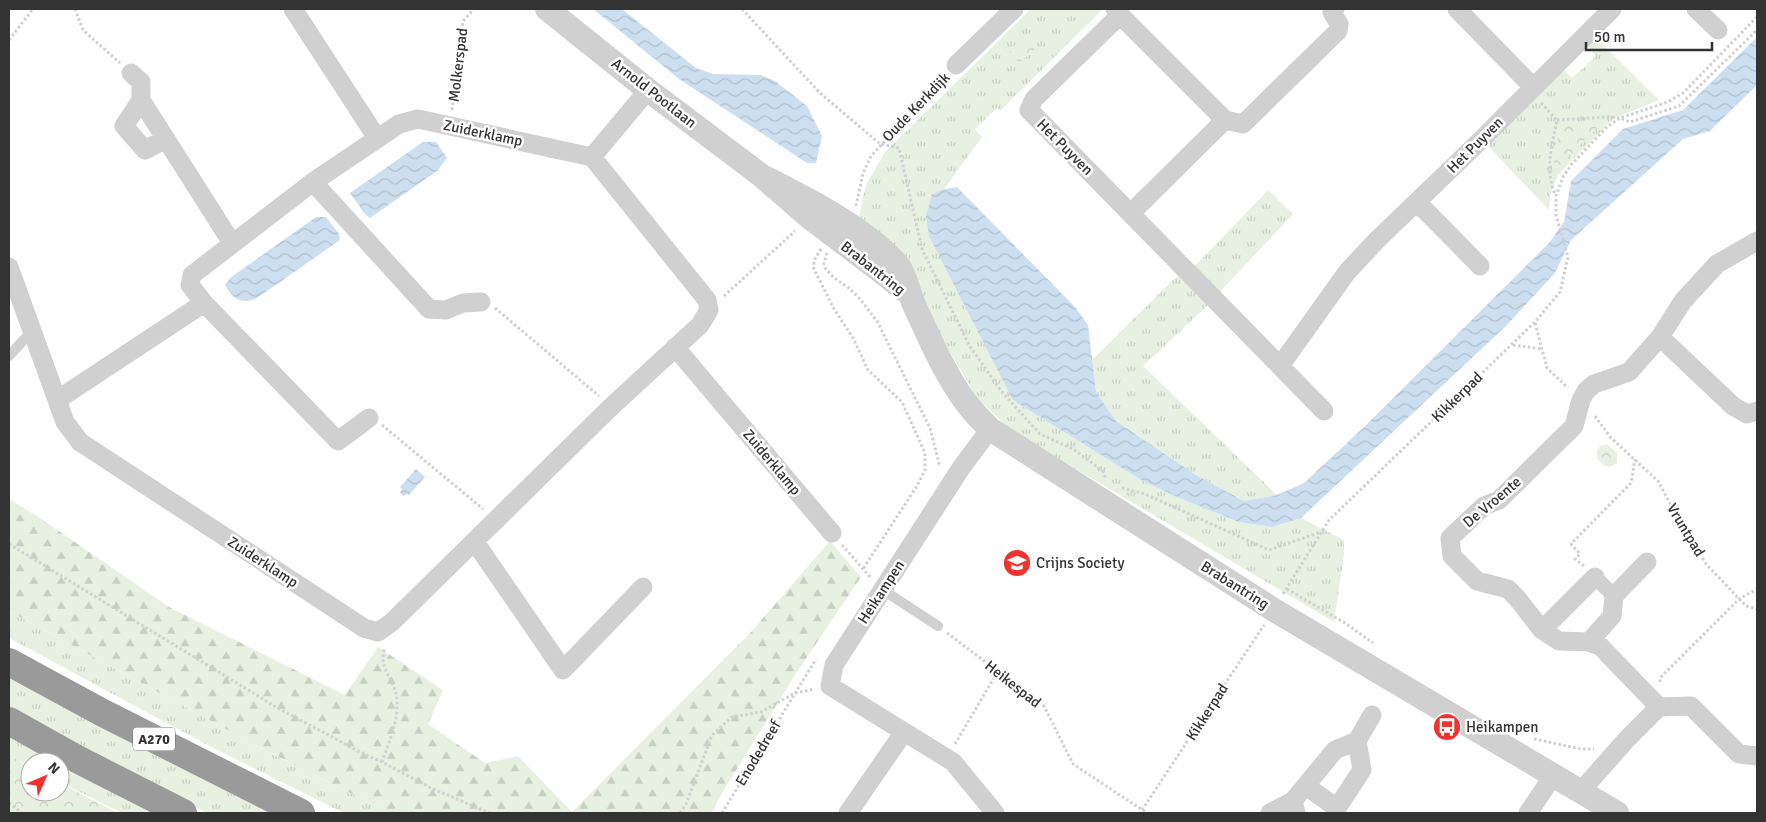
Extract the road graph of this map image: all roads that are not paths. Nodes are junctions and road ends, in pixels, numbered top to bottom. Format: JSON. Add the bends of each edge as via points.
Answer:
{"nodes":[{"id":1,"x":293,"y":9,"type":"edge"},
{"id":2,"x":547,"y":9,"type":"edge"},
{"id":3,"x":1014,"y":9,"type":"edge"},
{"id":4,"x":1457,"y":9,"type":"edge"},
{"id":5,"x":1612,"y":9,"type":"edge"},
{"id":6,"x":1696,"y":9,"type":"edge"},
{"id":7,"x":1332,"y":10,"type":"edge"},
{"id":8,"x":1117,"y":12,"type":"edge"},
{"id":9,"x":1718,"y":30,"type":"dead end"},
{"id":10,"x":956,"y":65,"type":"road end"},
{"id":11,"x":131,"y":73,"type":"road end"},
{"id":12,"x":1534,"y":87,"type":"junction"},
{"id":13,"x":648,"y":90,"type":"junction"},
{"id":14,"x":141,"y":100,"type":"junction"},
{"id":15,"x":1225,"y":120,"type":"junction"},
{"id":16,"x":377,"y":138,"type":"junction"},
{"id":17,"x":166,"y":139,"type":"junction"},
{"id":18,"x":592,"y":157,"type":"junction"},
{"id":19,"x":313,"y":182,"type":"junction"},
{"id":20,"x":1417,"y":202,"type":"junction"},
{"id":21,"x":1131,"y":213,"type":"junction"},
{"id":22,"x":838,"y":232,"type":"joint"},
{"id":23,"x":1757,"y":241,"type":"edge"},
{"id":24,"x":232,"y":243,"type":"junction"},
{"id":25,"x":1480,"y":266,"type":"dead end"},
{"id":26,"x":9,"y":267,"type":"edge"},
{"id":27,"x":481,"y":302,"type":"road end"},
{"id":28,"x":204,"y":303,"type":"junction"},
{"id":29,"x":31,"y":332,"type":"junction"},
{"id":30,"x":1660,"y":337,"type":"junction"},
{"id":31,"x":675,"y":347,"type":"junction"},
{"id":32,"x":9,"y":356,"type":"edge"},
{"id":33,"x":1280,"y":366,"type":"junction"},
{"id":34,"x":57,"y":400,"type":"junction"},
{"id":35,"x":1324,"y":411,"type":"dead end"},
{"id":36,"x":1757,"y":411,"type":"edge"},
{"id":37,"x":369,"y":418,"type":"road end"},
{"id":38,"x":990,"y":429,"type":"junction"},
{"id":39,"x":832,"y":533,"type":"road end"},
{"id":40,"x":475,"y":542,"type":"junction"},
{"id":41,"x":1647,"y":562,"type":"dead end"},
{"id":42,"x":1595,"y":577,"type":"joint"},
{"id":43,"x":643,"y":587,"type":"dead end"},
{"id":44,"x":882,"y":590,"type":"junction"},
{"id":45,"x":1614,"y":596,"type":"junction"},
{"id":46,"x":938,"y":626,"type":"road end"},
{"id":47,"x":1542,"y":630,"type":"junction"},
{"id":48,"x":1589,"y":642,"type":"junction"},
{"id":49,"x":9,"y":662,"type":"edge"},
{"id":50,"x":1659,"y":707,"type":"junction"},
{"id":51,"x":1372,"y":715,"type":"dead end"},
{"id":52,"x":9,"y":721,"type":"edge"},
{"id":53,"x":904,"y":732,"type":"junction"},
{"id":54,"x":1357,"y":741,"type":"junction"},
{"id":55,"x":1757,"y":756,"type":"edge"},
{"id":56,"x":1553,"y":776,"type":"junction"},
{"id":57,"x":1306,"y":786,"type":"junction"},
{"id":58,"x":1581,"y":791,"type":"junction"},
{"id":59,"x":1295,"y":807,"type":"edge"},
{"id":60,"x":183,"y":813,"type":"edge"},
{"id":61,"x":301,"y":813,"type":"edge"},
{"id":62,"x":848,"y":813,"type":"edge"},
{"id":63,"x":995,"y":813,"type":"edge"},
{"id":64,"x":1270,"y":813,"type":"edge"},
{"id":65,"x":1528,"y":813,"type":"edge"},
{"id":66,"x":1617,"y":813,"type":"edge"}],
"edges":[{"from":1,"to":16,"type":"street"},
{"from":2,"to":13,"type":"street","name":"Arnold Pootlaan"},
{"from":3,"to":10,"type":"street","name":"Oude Kerkdijk"},
{"from":4,"to":12,"type":"street"},
{"from":5,"to":12,"type":"street","name":"Het Puyven"},
{"from":6,"to":9,"type":"street"},
{"from":7,"to":15,"type":"street","via":[[1339,24],[1338,31],[1243,124]]},
{"from":8,"to":15,"type":"street","name":"Het Puyven"},
{"from":8,"to":21,"type":"street","name":"Het Puyven","via":[[1034,98],[1029,110]]},
{"from":11,"to":14,"type":"street","via":[[141,82]]},
{"from":12,"to":20,"type":"street","name":"Het Puyven"},
{"from":13,"to":18,"type":"street"},
{"from":13,"to":22,"type":"street","name":"Arnold Pootlaan","via":[[762,176],[819,205]]},
{"from":14,"to":17,"type":"street"},
{"from":14,"to":17,"type":"street","via":[[124,126],[145,150]]},
{"from":15,"to":21,"type":"street"},
{"from":16,"to":18,"type":"street","name":"Zuiderklamp","via":[[399,124],[418,119]]},
{"from":16,"to":19,"type":"street","name":"Zuiderklamp"},
{"from":17,"to":24,"type":"street"},
{"from":18,"to":31,"type":"street","name":"Zuiderklamp","via":[[707,300],[709,310],[700,325]]},
{"from":19,"to":24,"type":"street","name":"Zuiderklamp"},
{"from":19,"to":27,"type":"street","via":[[429,309],[446,310],[463,303]]},
{"from":20,"to":25,"type":"street"},
{"from":20,"to":33,"type":"street","name":"Het Puyven","via":[[1347,272]]},
{"from":21,"to":33,"type":"street","name":"Het Puyven"},
{"from":22,"to":38,"type":"street","name":"Brabantring","via":[[865,236],[900,268],[910,296],[958,390]]},
{"from":23,"to":30,"type":"street","name":"De Vroente","via":[[1717,264],[1683,301]]},
{"from":24,"to":28,"type":"street","name":"Zuiderklamp","via":[[192,275],[190,285]]},
{"from":26,"to":29,"type":"street","name":"Zuiderklamp"},
{"from":28,"to":34,"type":"street"},
{"from":28,"to":37,"type":"street","name":"Zuiderklamp","via":[[338,441]]},
{"from":29,"to":32,"type":"lane"},
{"from":29,"to":34,"type":"street","name":"Zuiderklamp"},
{"from":30,"to":36,"type":"street","via":[[1733,406],[1747,414]]},
{"from":30,"to":47,"type":"street","name":"De Vroente","via":[[1629,372],[1594,384],[1586,391],[1574,426],[1499,500],[1484,506],[1450,538],[1452,556],[1477,581],[1508,589]]},
{"from":31,"to":39,"type":"street","name":"Zuiderklamp"},
{"from":31,"to":40,"type":"street","name":"Zuiderklamp"},
{"from":33,"to":35,"type":"street","name":"Het Puyven"},
{"from":34,"to":40,"type":"street","name":"Zuiderklamp","via":[[65,422],[80,442],[364,628],[378,632],[392,622]]},
{"from":38,"to":44,"type":"street","name":"Heikampen"},
{"from":38,"to":56,"type":"street","name":"Brabantring","via":[[1274,610]]},
{"from":40,"to":43,"type":"street","via":[[563,670]]},
{"from":41,"to":45,"type":"street"},
{"from":42,"to":45,"type":"street"},
{"from":42,"to":47,"type":"street"},
{"from":44,"to":46,"type":"lane"},
{"from":44,"to":53,"type":"street","name":"Heikampen","via":[[834,665],[830,686]]},
{"from":45,"to":48,"type":"street","via":[[1612,616]]},
{"from":47,"to":48,"type":"street","name":"De Vroente","via":[[1559,641]]},
{"from":48,"to":50,"type":"street","via":[[1600,646]]},
{"from":49,"to":61,"type":"highway","number":"A270"},
{"from":50,"to":55,"type":"street","via":[[1691,706],[1739,754]]},
{"from":50,"to":58,"type":"street"},
{"from":51,"to":54,"type":"street"},
{"from":52,"to":60,"type":"highway"},
{"from":53,"to":62,"type":"street"},
{"from":53,"to":63,"type":"street","name":"Heikampen","via":[[952,762]]},
{"from":54,"to":57,"type":"street","via":[[1335,750]]},
{"from":54,"to":57,"type":"street","via":[[1362,770],[1337,808]]},
{"from":56,"to":58,"type":"street","name":"Brabantring"},
{"from":56,"to":65,"type":"street"},
{"from":57,"to":59,"type":"street"},
{"from":58,"to":66,"type":"street","name":"Brabantring"},
{"from":59,"to":64,"type":"street"}]}
